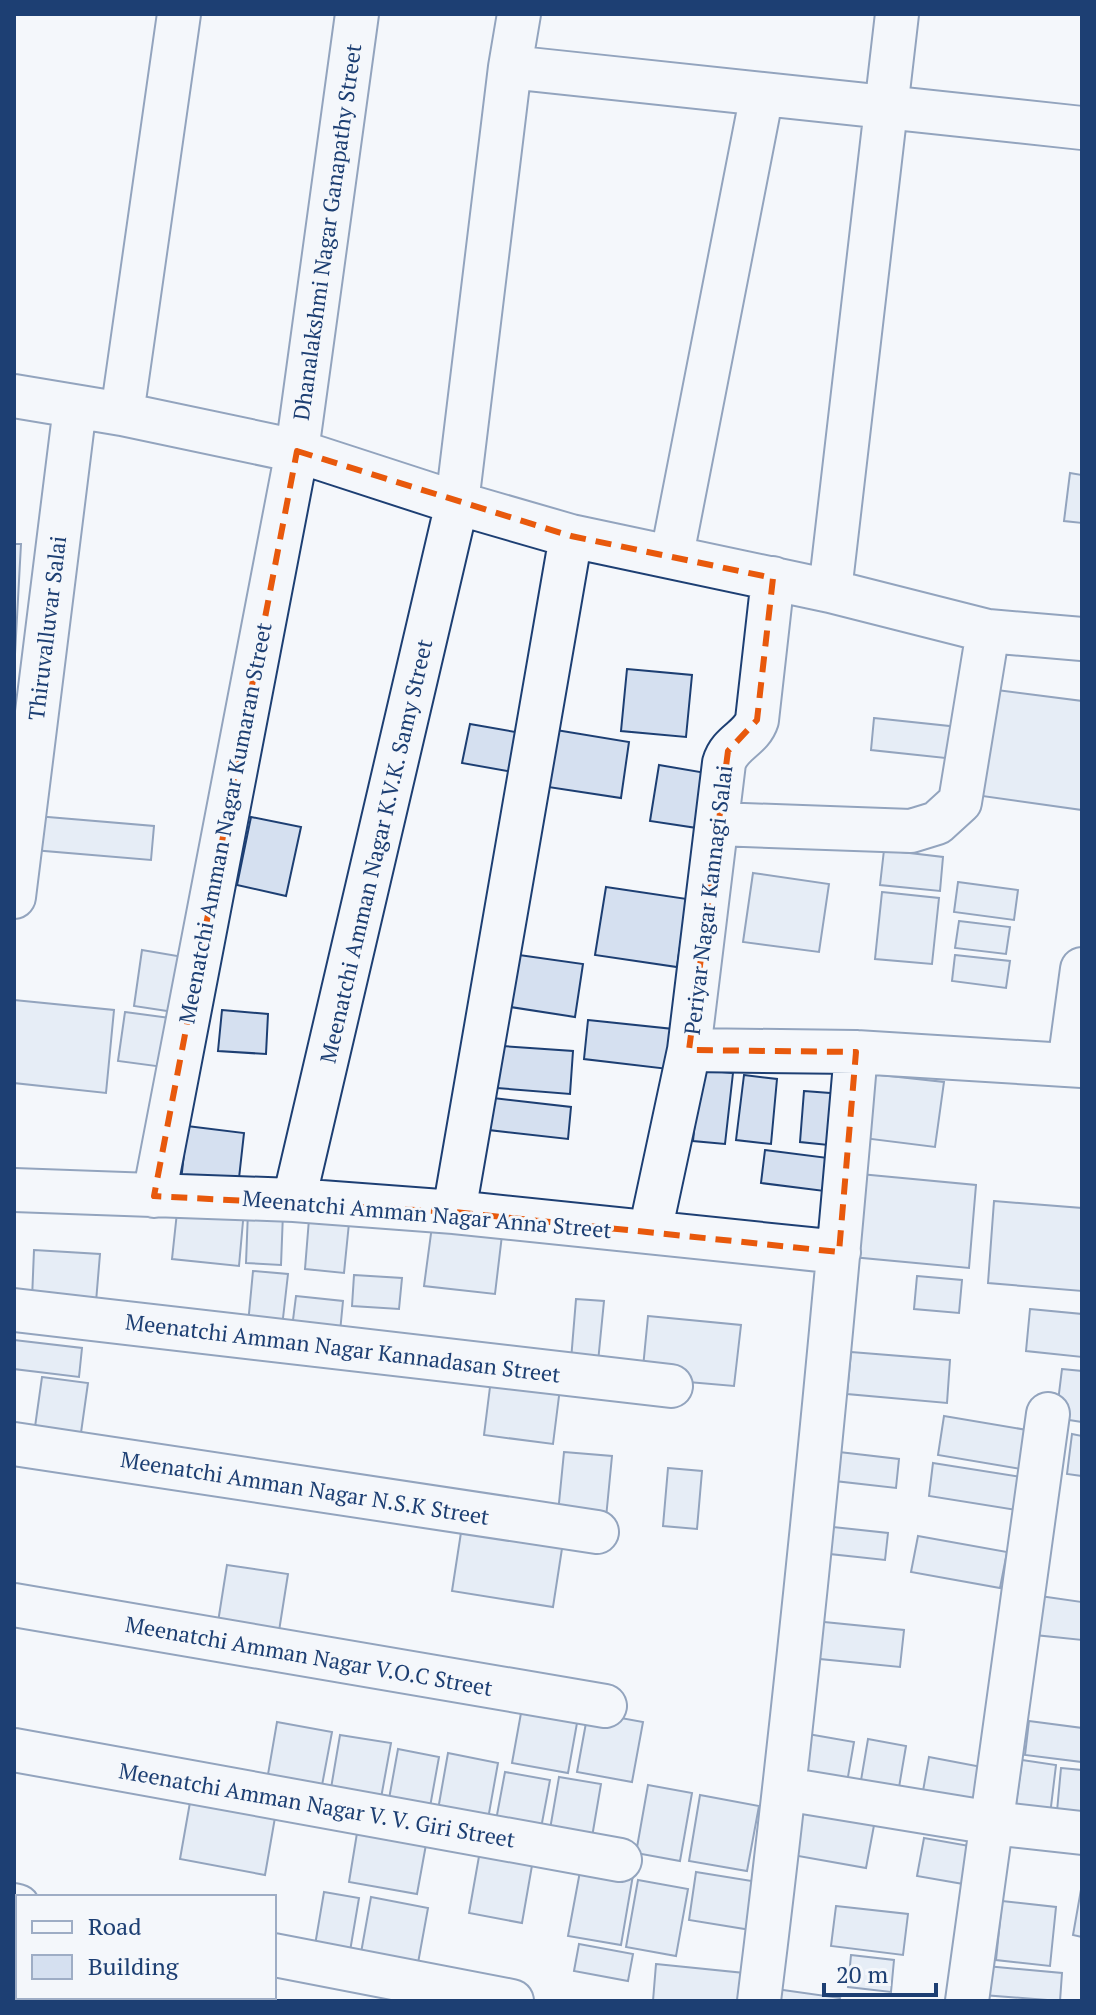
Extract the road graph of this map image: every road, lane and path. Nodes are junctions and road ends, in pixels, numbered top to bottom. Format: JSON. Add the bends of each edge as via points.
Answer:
{"nodes":[{"id":1,"x":179,"y":14,"type":"edge"},
{"id":2,"x":357,"y":14,"type":"edge"},
{"id":3,"x":519,"y":14,"type":"edge"},
{"id":4,"x":897,"y":14,"type":"edge"},
{"id":5,"x":510,"y":67,"type":"junction"},
{"id":6,"x":762,"y":94,"type":"junction"},
{"id":7,"x":886,"y":107,"type":"junction"},
{"id":8,"x":1082,"y":128,"type":"edge"},
{"id":9,"x":14,"y":396,"type":"edge"},
{"id":10,"x":75,"y":407,"type":"junction"},
{"id":11,"x":122,"y":414,"type":"junction"},
{"id":12,"x":297,"y":451,"type":"junction"},
{"id":13,"x":457,"y":503,"type":"junction"},
{"id":14,"x":571,"y":536,"type":"junction"},
{"id":15,"x":672,"y":555,"type":"junction"},
{"id":16,"x":773,"y":578,"type":"junction"},
{"id":17,"x":830,"y":591,"type":"junction"},
{"id":18,"x":988,"y":631,"type":"junction"},
{"id":19,"x":1082,"y":639,"type":"edge"},
{"id":20,"x":717,"y":824,"type":"junction"},
{"id":21,"x":14,"y":897,"type":"edge"},
{"id":22,"x":1082,"y":969,"type":"edge"},
{"id":23,"x":689,"y":1050,"type":"junction"},
{"id":24,"x":856,"y":1052,"type":"junction"},
{"id":25,"x":1075,"y":1066,"type":"edge"},
{"id":26,"x":14,"y":1190,"type":"edge"},
{"id":27,"x":154,"y":1196,"type":"junction"},
{"id":28,"x":294,"y":1200,"type":"junction"},
{"id":29,"x":454,"y":1212,"type":"junction"},
{"id":30,"x":650,"y":1232,"type":"junction"},
{"id":31,"x":839,"y":1252,"type":"junction"},
{"id":32,"x":14,"y":1310,"type":"edge"},
{"id":33,"x":671,"y":1386,"type":"dead end"},
{"id":34,"x":1048,"y":1414,"type":"dead end"},
{"id":35,"x":14,"y":1444,"type":"edge"},
{"id":36,"x":597,"y":1532,"type":"dead end"},
{"id":37,"x":14,"y":1605,"type":"edge"},
{"id":38,"x":605,"y":1706,"type":"dead end"},
{"id":39,"x":14,"y":1750,"type":"edge"},
{"id":40,"x":785,"y":1789,"type":"junction"},
{"id":41,"x":992,"y":1823,"type":"junction"},
{"id":42,"x":1082,"y":1833,"type":"edge"},
{"id":43,"x":620,"y":1860,"type":"dead end"},
{"id":44,"x":276,"y":1955,"type":"edge"},
{"id":45,"x":512,"y":2001,"type":"edge"},
{"id":46,"x":759,"y":2001,"type":"edge"},
{"id":47,"x":967,"y":2001,"type":"edge"}],
"edges":[{"from":1,"to":11,"type":"street"},
{"from":2,"to":12,"type":"street","name":"Dhanalakshmi Nagar Ganapathy Street"},
{"from":3,"to":5,"type":"street","name":"Meenatchi Amman Nagar K.V.K. Samy Street"},
{"from":4,"to":7,"type":"street"},
{"from":5,"to":6,"type":"street"},
{"from":5,"to":13,"type":"street","name":"Meenatchi Amman Nagar K.V.K. Samy Street"},
{"from":6,"to":7,"type":"street"},
{"from":6,"to":15,"type":"street"},
{"from":7,"to":8,"type":"street"},
{"from":7,"to":17,"type":"street"},
{"from":9,"to":10,"type":"street"},
{"from":10,"to":11,"type":"street"},
{"from":10,"to":21,"type":"street","name":"Thiruvalluvar Salai"},
{"from":11,"to":12,"type":"street"},
{"from":12,"to":13,"type":"street"},
{"from":12,"to":27,"type":"street","name":"Meenatchi Amman Nagar Kumaran Street"},
{"from":13,"to":14,"type":"street"},
{"from":13,"to":28,"type":"street","name":"Meenatchi Amman Nagar K.V.K. Samy Street"},
{"from":14,"to":15,"type":"street"},
{"from":14,"to":29,"type":"street"},
{"from":15,"to":16,"type":"street"},
{"from":16,"to":17,"type":"street"},
{"from":16,"to":20,"type":"street","name":"Periyar Nagar Kannagi Salai","via":[[757,720],[728,751]]},
{"from":17,"to":18,"type":"street"},
{"from":18,"to":19,"type":"street"},
{"from":18,"to":20,"type":"street","via":[[960,802],[937,823],[911,831]]},
{"from":20,"to":23,"type":"street","name":"Periyar Nagar Kannagi Salai"},
{"from":22,"to":25,"type":"street"},
{"from":23,"to":24,"type":"street"},
{"from":23,"to":30,"type":"street","name":"Periyar Nagar Kannagi Salai"},
{"from":24,"to":25,"type":"street"},
{"from":24,"to":31,"type":"street"},
{"from":26,"to":27,"type":"street","name":"Meenatchi Amman Nagar Anna Street"},
{"from":27,"to":28,"type":"street","name":"Meenatchi Amman Nagar Anna Street"},
{"from":28,"to":29,"type":"street","name":"Meenatchi Amman Nagar Anna Street"},
{"from":29,"to":30,"type":"street","name":"Meenatchi Amman Nagar Anna Street"},
{"from":30,"to":31,"type":"street","name":"Meenatchi Amman Nagar Anna Street"},
{"from":31,"to":40,"type":"street"},
{"from":32,"to":33,"type":"street","name":"Meenatchi Amman Nagar Kannadasan Street"},
{"from":34,"to":41,"type":"street"},
{"from":35,"to":36,"type":"street","name":"Meenatchi Amman Nagar N.S.K Street"},
{"from":37,"to":38,"type":"street","name":"Meenatchi Amman Nagar V.O.C Street"},
{"from":39,"to":43,"type":"street","name":"Meenatchi Amman Nagar V. V. Giri Street"},
{"from":40,"to":41,"type":"street"},
{"from":40,"to":46,"type":"street"},
{"from":41,"to":42,"type":"street"},
{"from":41,"to":47,"type":"street"},
{"from":44,"to":45,"type":"street"}]}
